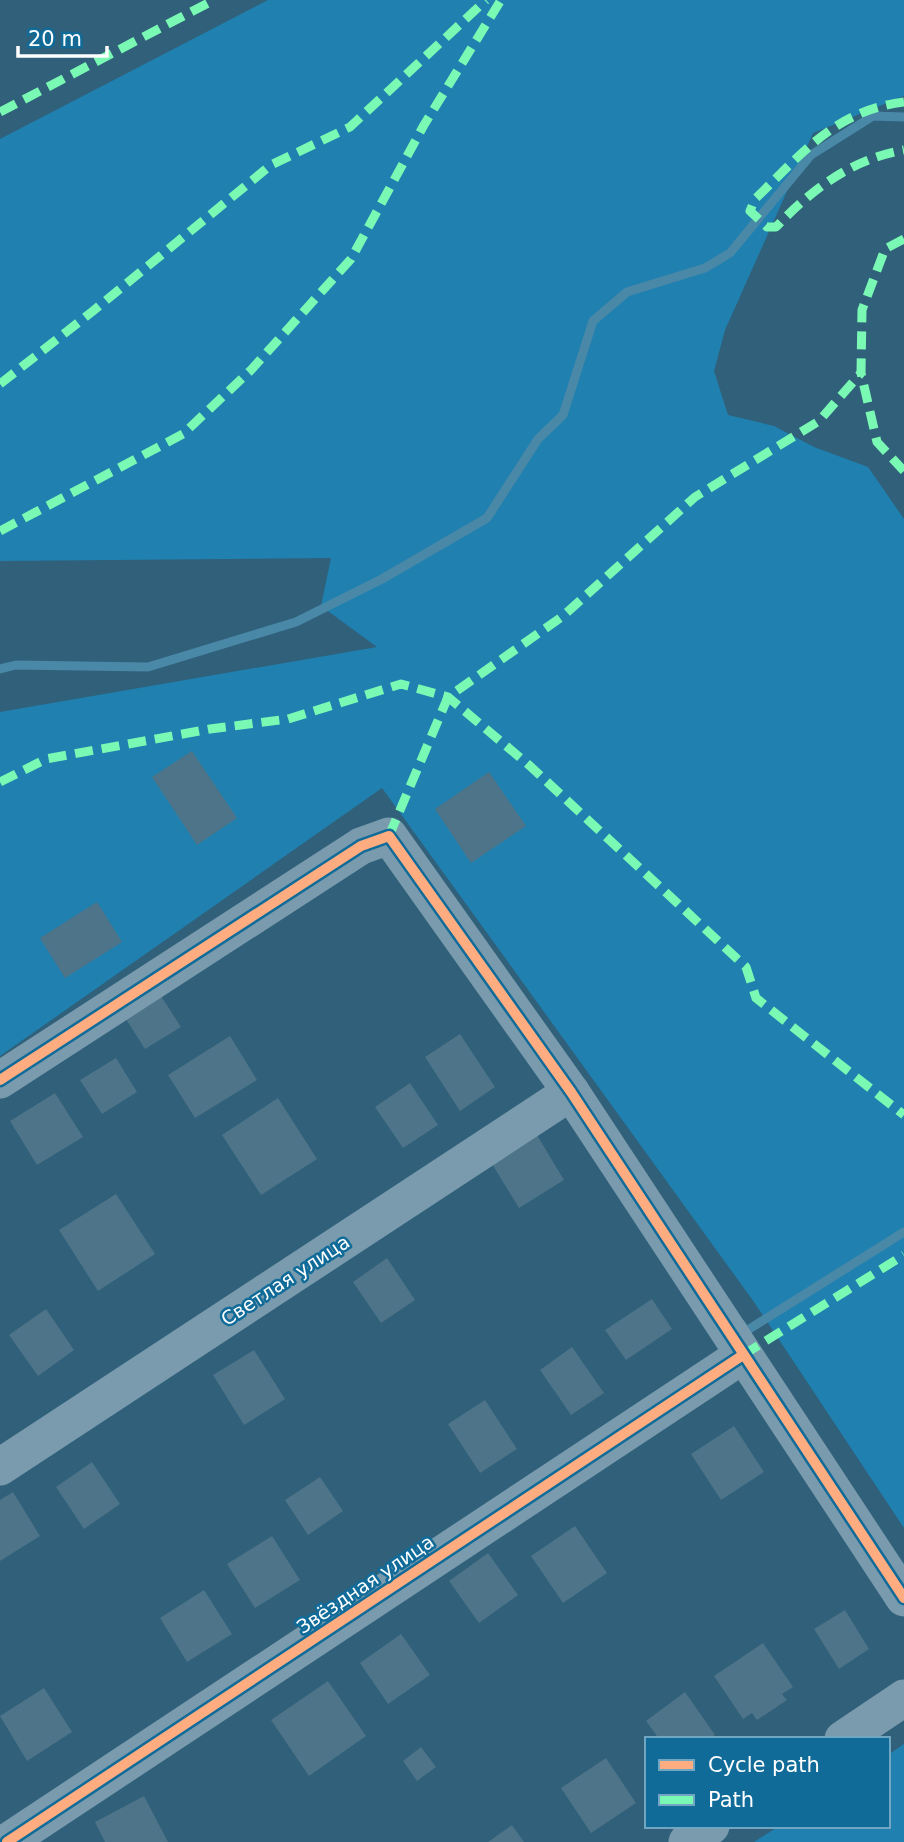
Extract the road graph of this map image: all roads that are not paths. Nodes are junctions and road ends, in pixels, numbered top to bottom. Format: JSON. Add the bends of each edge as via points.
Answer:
{"nodes":[{"id":1,"x":0,"y":1080,"type":"edge"},
{"id":2,"x":571,"y":1093,"type":"junction"},
{"id":3,"x":743,"y":1354,"type":"junction"},
{"id":4,"x":0,"y":1467,"type":"edge"},
{"id":5,"x":904,"y":1598,"type":"edge"},
{"id":6,"x":904,"y":1698,"type":"edge"},
{"id":7,"x":846,"y":1737,"type":"edge"},
{"id":8,"x":708,"y":1828,"type":"edge"},
{"id":9,"x":7,"y":1842,"type":"edge"},
{"id":10,"x":687,"y":1842,"type":"edge"}],
"edges":[{"from":1,"to":2,"type":"street","via":[[361,845],[389,836]]},
{"from":2,"to":3,"type":"street"},
{"from":2,"to":4,"type":"street","name":"Светлая улица"},
{"from":3,"to":5,"type":"street"},
{"from":3,"to":9,"type":"street","name":"Звёздная улица"},
{"from":6,"to":7,"type":"street"},
{"from":8,"to":10,"type":"street"}]}
